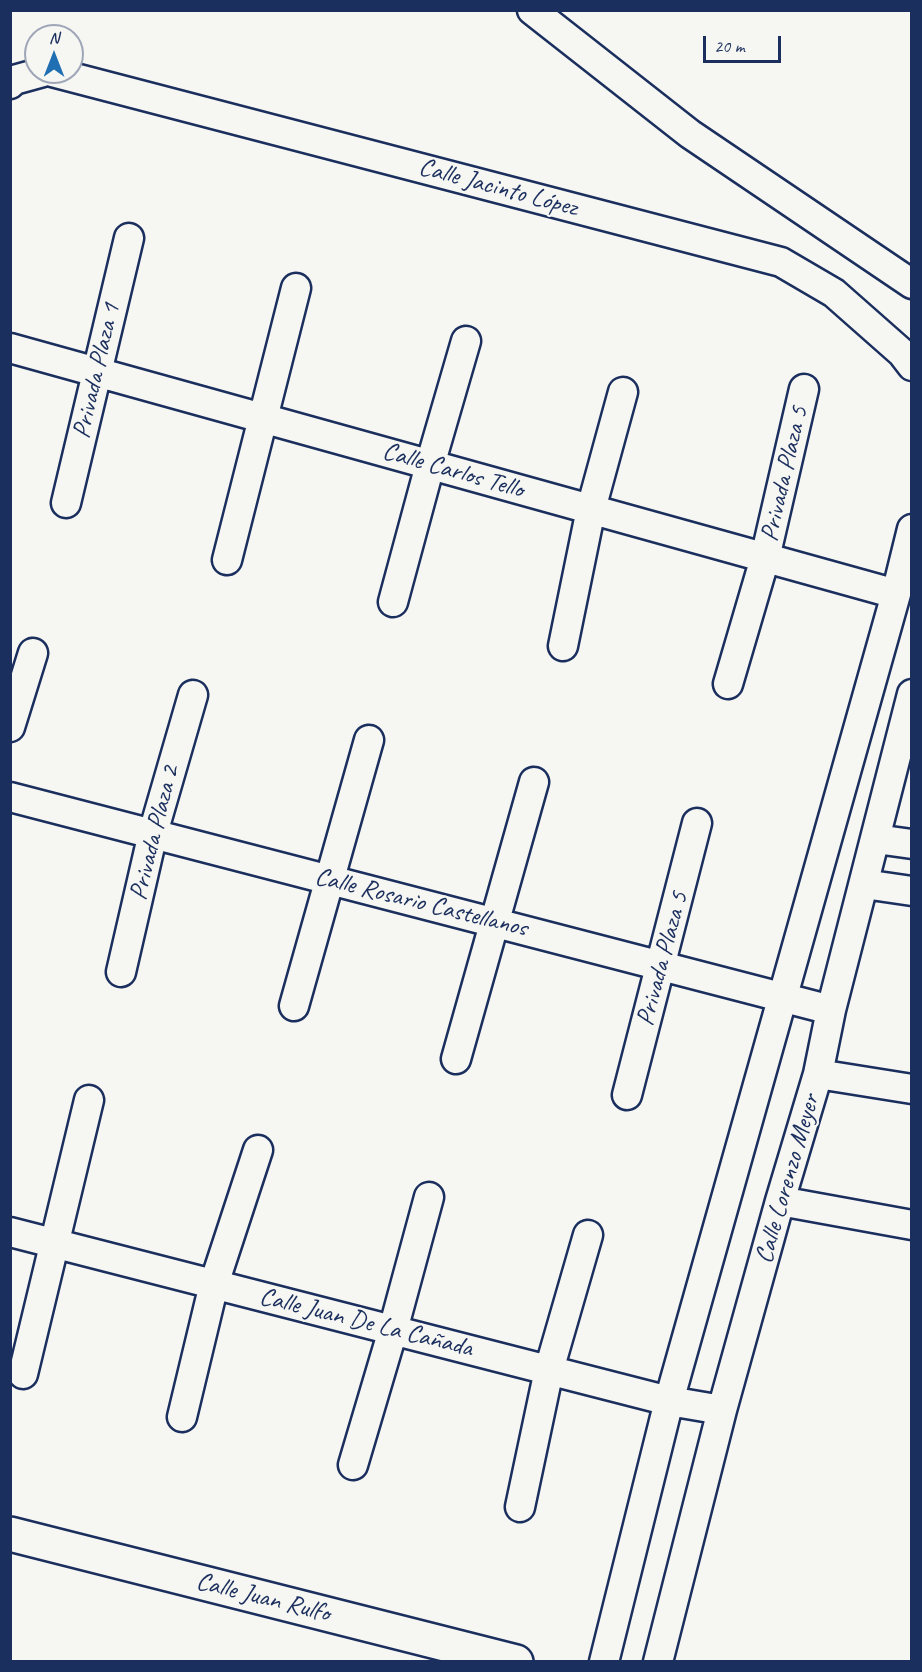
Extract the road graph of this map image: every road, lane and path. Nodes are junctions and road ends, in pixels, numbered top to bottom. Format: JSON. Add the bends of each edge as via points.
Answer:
{"nodes":[{"id":1,"x":532,"y":10,"type":"edge"},
{"id":2,"x":84,"y":80,"type":"edge"},
{"id":3,"x":129,"y":238,"type":"dead end"},
{"id":4,"x":912,"y":284,"type":"edge"},
{"id":5,"x":296,"y":288,"type":"dead end"},
{"id":6,"x":466,"y":341,"type":"dead end"},
{"id":7,"x":10,"y":348,"type":"edge"},
{"id":8,"x":912,"y":366,"type":"edge"},
{"id":9,"x":98,"y":372,"type":"junction"},
{"id":10,"x":804,"y":389,"type":"dead end"},
{"id":11,"x":623,"y":392,"type":"dead end"},
{"id":12,"x":264,"y":418,"type":"junction"},
{"id":13,"x":430,"y":465,"type":"junction"},
{"id":14,"x":66,"y":503,"type":"dead end"},
{"id":15,"x":591,"y":510,"type":"junction"},
{"id":16,"x":912,"y":529,"type":"edge"},
{"id":17,"x":765,"y":558,"type":"junction"},
{"id":18,"x":227,"y":560,"type":"dead end"},
{"id":19,"x":896,"y":594,"type":"junction"},
{"id":20,"x":393,"y":602,"type":"dead end"},
{"id":21,"x":563,"y":646,"type":"dead end"},
{"id":22,"x":33,"y":653,"type":"dead end"},
{"id":23,"x":728,"y":684,"type":"dead end"},
{"id":24,"x":193,"y":694,"type":"dead end"},
{"id":25,"x":912,"y":694,"type":"edge"},
{"id":26,"x":10,"y":727,"type":"edge"},
{"id":27,"x":369,"y":740,"type":"dead end"},
{"id":28,"x":534,"y":782,"type":"dead end"},
{"id":29,"x":10,"y":797,"type":"edge"},
{"id":30,"x":697,"y":823,"type":"dead end"},
{"id":31,"x":153,"y":833,"type":"junction"},
{"id":32,"x":876,"y":839,"type":"junction"},
{"id":33,"x":912,"y":844,"type":"edge"},
{"id":34,"x":328,"y":879,"type":"junction"},
{"id":35,"x":864,"y":884,"type":"junction"},
{"id":36,"x":912,"y":891,"type":"edge"},
{"id":37,"x":494,"y":922,"type":"junction"},
{"id":38,"x":662,"y":965,"type":"junction"},
{"id":39,"x":121,"y":972,"type":"dead end"},
{"id":40,"x":783,"y":996,"type":"junction"},
{"id":41,"x":294,"y":1006,"type":"dead end"},
{"id":42,"x":831,"y":1010,"type":"junction"},
{"id":43,"x":456,"y":1059,"type":"dead end"},
{"id":44,"x":818,"y":1074,"type":"junction"},
{"id":45,"x":912,"y":1089,"type":"edge"},
{"id":46,"x":627,"y":1095,"type":"dead end"},
{"id":47,"x":89,"y":1100,"type":"dead end"},
{"id":48,"x":258,"y":1150,"type":"dead end"},
{"id":49,"x":429,"y":1197,"type":"dead end"},
{"id":50,"x":780,"y":1201,"type":"junction"},
{"id":51,"x":912,"y":1225,"type":"edge"},
{"id":52,"x":10,"y":1232,"type":"edge"},
{"id":53,"x":588,"y":1235,"type":"dead end"},
{"id":54,"x":54,"y":1243,"type":"junction"},
{"id":55,"x":214,"y":1284,"type":"junction"},
{"id":56,"x":393,"y":1330,"type":"junction"},
{"id":57,"x":549,"y":1370,"type":"junction"},
{"id":58,"x":23,"y":1374,"type":"dead end"},
{"id":59,"x":669,"y":1401,"type":"junction"},
{"id":60,"x":722,"y":1410,"type":"junction"},
{"id":61,"x":182,"y":1418,"type":"dead end"},
{"id":62,"x":353,"y":1464,"type":"dead end"},
{"id":63,"x":520,"y":1507,"type":"dead end"},
{"id":64,"x":10,"y":1534,"type":"edge"},
{"id":65,"x":516,"y":1662,"type":"edge"},
{"id":66,"x":604,"y":1662,"type":"edge"},
{"id":67,"x":658,"y":1662,"type":"edge"}],
"edges":[{"from":1,"to":4,"type":"street","via":[[690,134]]},
{"from":2,"to":8,"type":"street","name":"Calle Jacinto López","via":[[781,262],[834,293]]},
{"from":3,"to":9,"type":"street","name":"Privada Plaza 1"},
{"from":5,"to":12,"type":"street"},
{"from":6,"to":13,"type":"street"},
{"from":7,"to":9,"type":"street","name":"Calle Carlos Tello"},
{"from":9,"to":12,"type":"street","name":"Calle Carlos Tello"},
{"from":9,"to":14,"type":"street","name":"Privada Plaza 1"},
{"from":10,"to":17,"type":"street","name":"Privada Plaza 5"},
{"from":11,"to":15,"type":"street"},
{"from":12,"to":13,"type":"street","name":"Calle Carlos Tello"},
{"from":12,"to":18,"type":"street"},
{"from":13,"to":15,"type":"street","name":"Calle Carlos Tello"},
{"from":13,"to":20,"type":"street"},
{"from":15,"to":17,"type":"street","name":"Calle Carlos Tello"},
{"from":15,"to":21,"type":"street"},
{"from":16,"to":19,"type":"street"},
{"from":17,"to":19,"type":"street","name":"Calle Carlos Tello"},
{"from":17,"to":23,"type":"street","name":"Privada Plaza 5"},
{"from":19,"to":40,"type":"street"},
{"from":22,"to":26,"type":"street"},
{"from":24,"to":31,"type":"street","name":"Privada Plaza 2"},
{"from":25,"to":32,"type":"street","name":"Calle Lorenzo Meyer"},
{"from":27,"to":34,"type":"street"},
{"from":28,"to":37,"type":"street"},
{"from":29,"to":31,"type":"street","name":"Calle Rosario Castellanos"},
{"from":30,"to":38,"type":"street","name":"Privada Plaza 5"},
{"from":31,"to":34,"type":"street","name":"Calle Rosario Castellanos"},
{"from":31,"to":39,"type":"street","name":"Privada Plaza 2"},
{"from":32,"to":33,"type":"street"},
{"from":32,"to":35,"type":"street","name":"Calle Lorenzo Meyer"},
{"from":34,"to":37,"type":"street","name":"Calle Rosario Castellanos"},
{"from":34,"to":41,"type":"street"},
{"from":35,"to":36,"type":"street"},
{"from":35,"to":42,"type":"street","name":"Calle Lorenzo Meyer"},
{"from":37,"to":38,"type":"street","name":"Calle Rosario Castellanos"},
{"from":37,"to":43,"type":"street"},
{"from":38,"to":40,"type":"street","name":"Calle Rosario Castellanos"},
{"from":38,"to":46,"type":"street","name":"Privada Plaza 5"},
{"from":40,"to":42,"type":"street","name":"Calle Rosario Castellanos"},
{"from":40,"to":59,"type":"street"},
{"from":42,"to":44,"type":"street","name":"Calle Lorenzo Meyer"},
{"from":44,"to":45,"type":"street"},
{"from":44,"to":50,"type":"street","name":"Calle Lorenzo Meyer"},
{"from":47,"to":54,"type":"street"},
{"from":48,"to":55,"type":"street"},
{"from":49,"to":56,"type":"street"},
{"from":50,"to":51,"type":"street"},
{"from":50,"to":60,"type":"street","name":"Calle Lorenzo Meyer"},
{"from":52,"to":54,"type":"street","name":"Calle Juan De La Cañada"},
{"from":53,"to":57,"type":"street"},
{"from":54,"to":55,"type":"street","name":"Calle Juan De La Cañada"},
{"from":54,"to":58,"type":"street"},
{"from":55,"to":56,"type":"street","name":"Calle Juan De La Cañada"},
{"from":55,"to":61,"type":"street"},
{"from":56,"to":57,"type":"street","name":"Calle Juan De La Cañada"},
{"from":56,"to":62,"type":"street"},
{"from":57,"to":59,"type":"street","name":"Calle Juan De La Cañada"},
{"from":57,"to":63,"type":"street"},
{"from":59,"to":60,"type":"street","name":"Calle Juan De La Cañada"},
{"from":59,"to":66,"type":"street"},
{"from":60,"to":67,"type":"street","name":"Calle Lorenzo Meyer"},
{"from":64,"to":65,"type":"main road","name":"Calle Juan Rulfo"}]}
